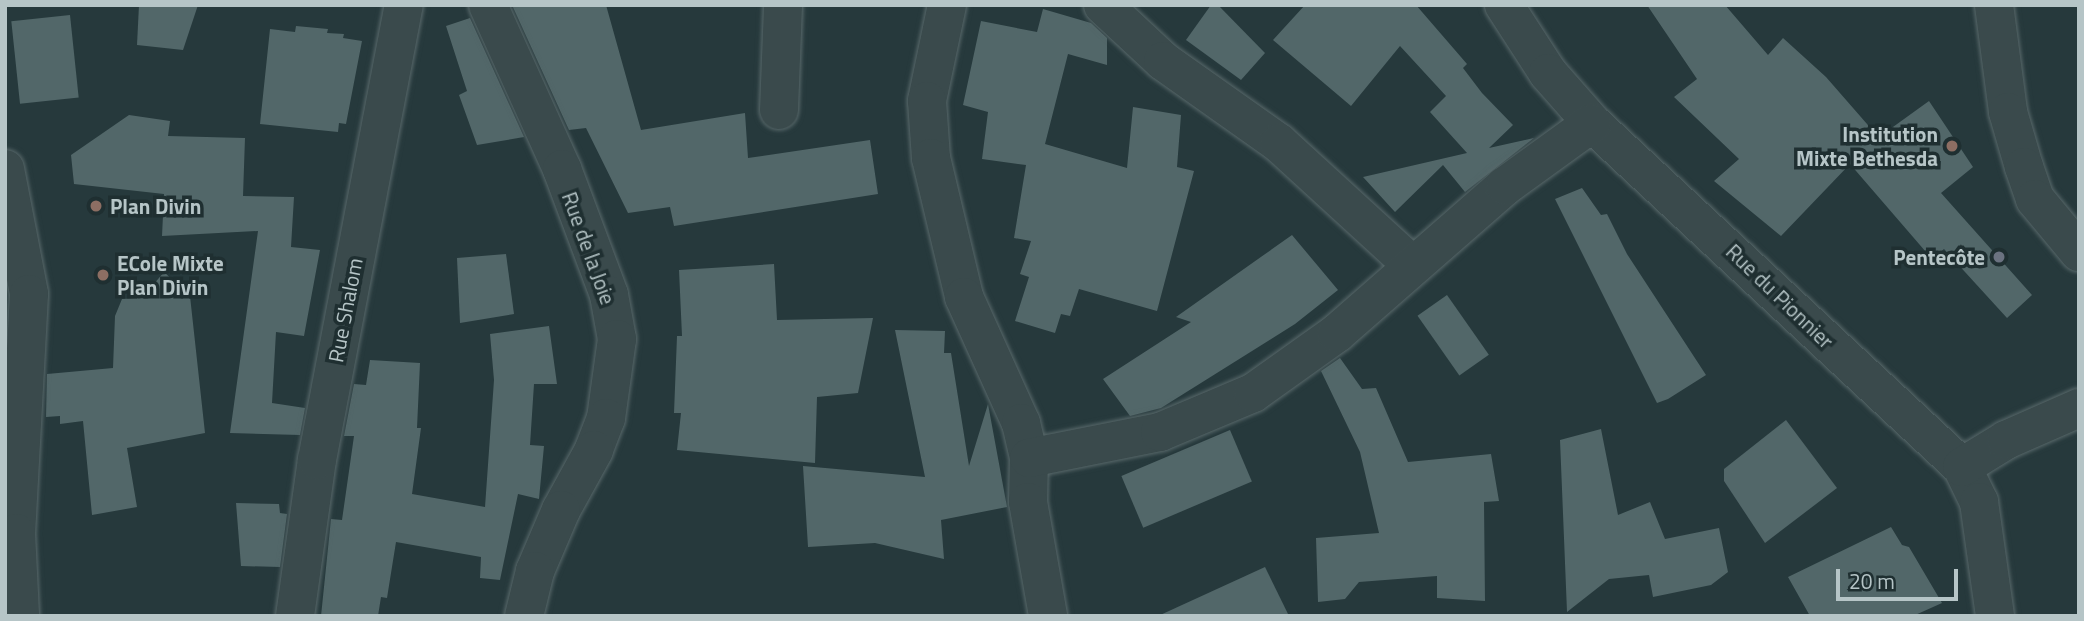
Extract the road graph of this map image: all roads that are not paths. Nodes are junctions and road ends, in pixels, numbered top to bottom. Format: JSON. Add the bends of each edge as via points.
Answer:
{"nodes":[{"id":1,"x":404,"y":5,"type":"edge"},
{"id":2,"x":488,"y":5,"type":"edge"},
{"id":3,"x":783,"y":5,"type":"edge"},
{"id":4,"x":947,"y":5,"type":"edge"},
{"id":5,"x":1103,"y":5,"type":"edge"},
{"id":6,"x":1504,"y":5,"type":"edge"},
{"id":7,"x":1994,"y":5,"type":"edge"},
{"id":8,"x":779,"y":110,"type":"dead end"},
{"id":9,"x":1592,"y":123,"type":"junction"},
{"id":10,"x":5,"y":169,"type":"edge"},
{"id":11,"x":2079,"y":252,"type":"edge"},
{"id":12,"x":1412,"y":265,"type":"junction"},
{"id":13,"x":2079,"y":408,"type":"edge"},
{"id":14,"x":1028,"y":458,"type":"junction"},
{"id":15,"x":1962,"y":467,"type":"junction"},
{"id":16,"x":20,"y":616,"type":"edge"},
{"id":17,"x":295,"y":616,"type":"edge"},
{"id":18,"x":524,"y":616,"type":"edge"},
{"id":19,"x":1048,"y":616,"type":"edge"},
{"id":20,"x":1995,"y":616,"type":"edge"}],
"edges":[{"from":1,"to":17,"type":"street","name":"Rue Shalom","via":[[319,447]]},
{"from":2,"to":18,"type":"street","name":"Rue de la Joie","via":[[562,169],[609,295],[617,339],[606,418],[535,571]]},
{"from":3,"to":8,"type":"street"},
{"from":4,"to":14,"type":"street","via":[[927,101],[931,158],[964,297],[1021,423]]},
{"from":5,"to":12,"type":"street","via":[[1163,61],[1279,143]]},
{"from":6,"to":9,"type":"street","name":"Rue du Pionnier","via":[[1548,73]]},
{"from":7,"to":11,"type":"street","via":[[2008,112],[2035,199]]},
{"from":9,"to":12,"type":"street","via":[[1505,186]]},
{"from":9,"to":15,"type":"street","name":"Rue du Pionnier"},
{"from":10,"to":16,"type":"street","via":[[29,294],[16,534]]},
{"from":12,"to":14,"type":"street","via":[[1337,333],[1254,393],[1160,432]]},
{"from":13,"to":15,"type":"street","via":[[2006,440]]},
{"from":14,"to":19,"type":"street","via":[[1028,502]]},
{"from":15,"to":20,"type":"street","name":"Rue du Pionnier","via":[[1979,502]]}]}
